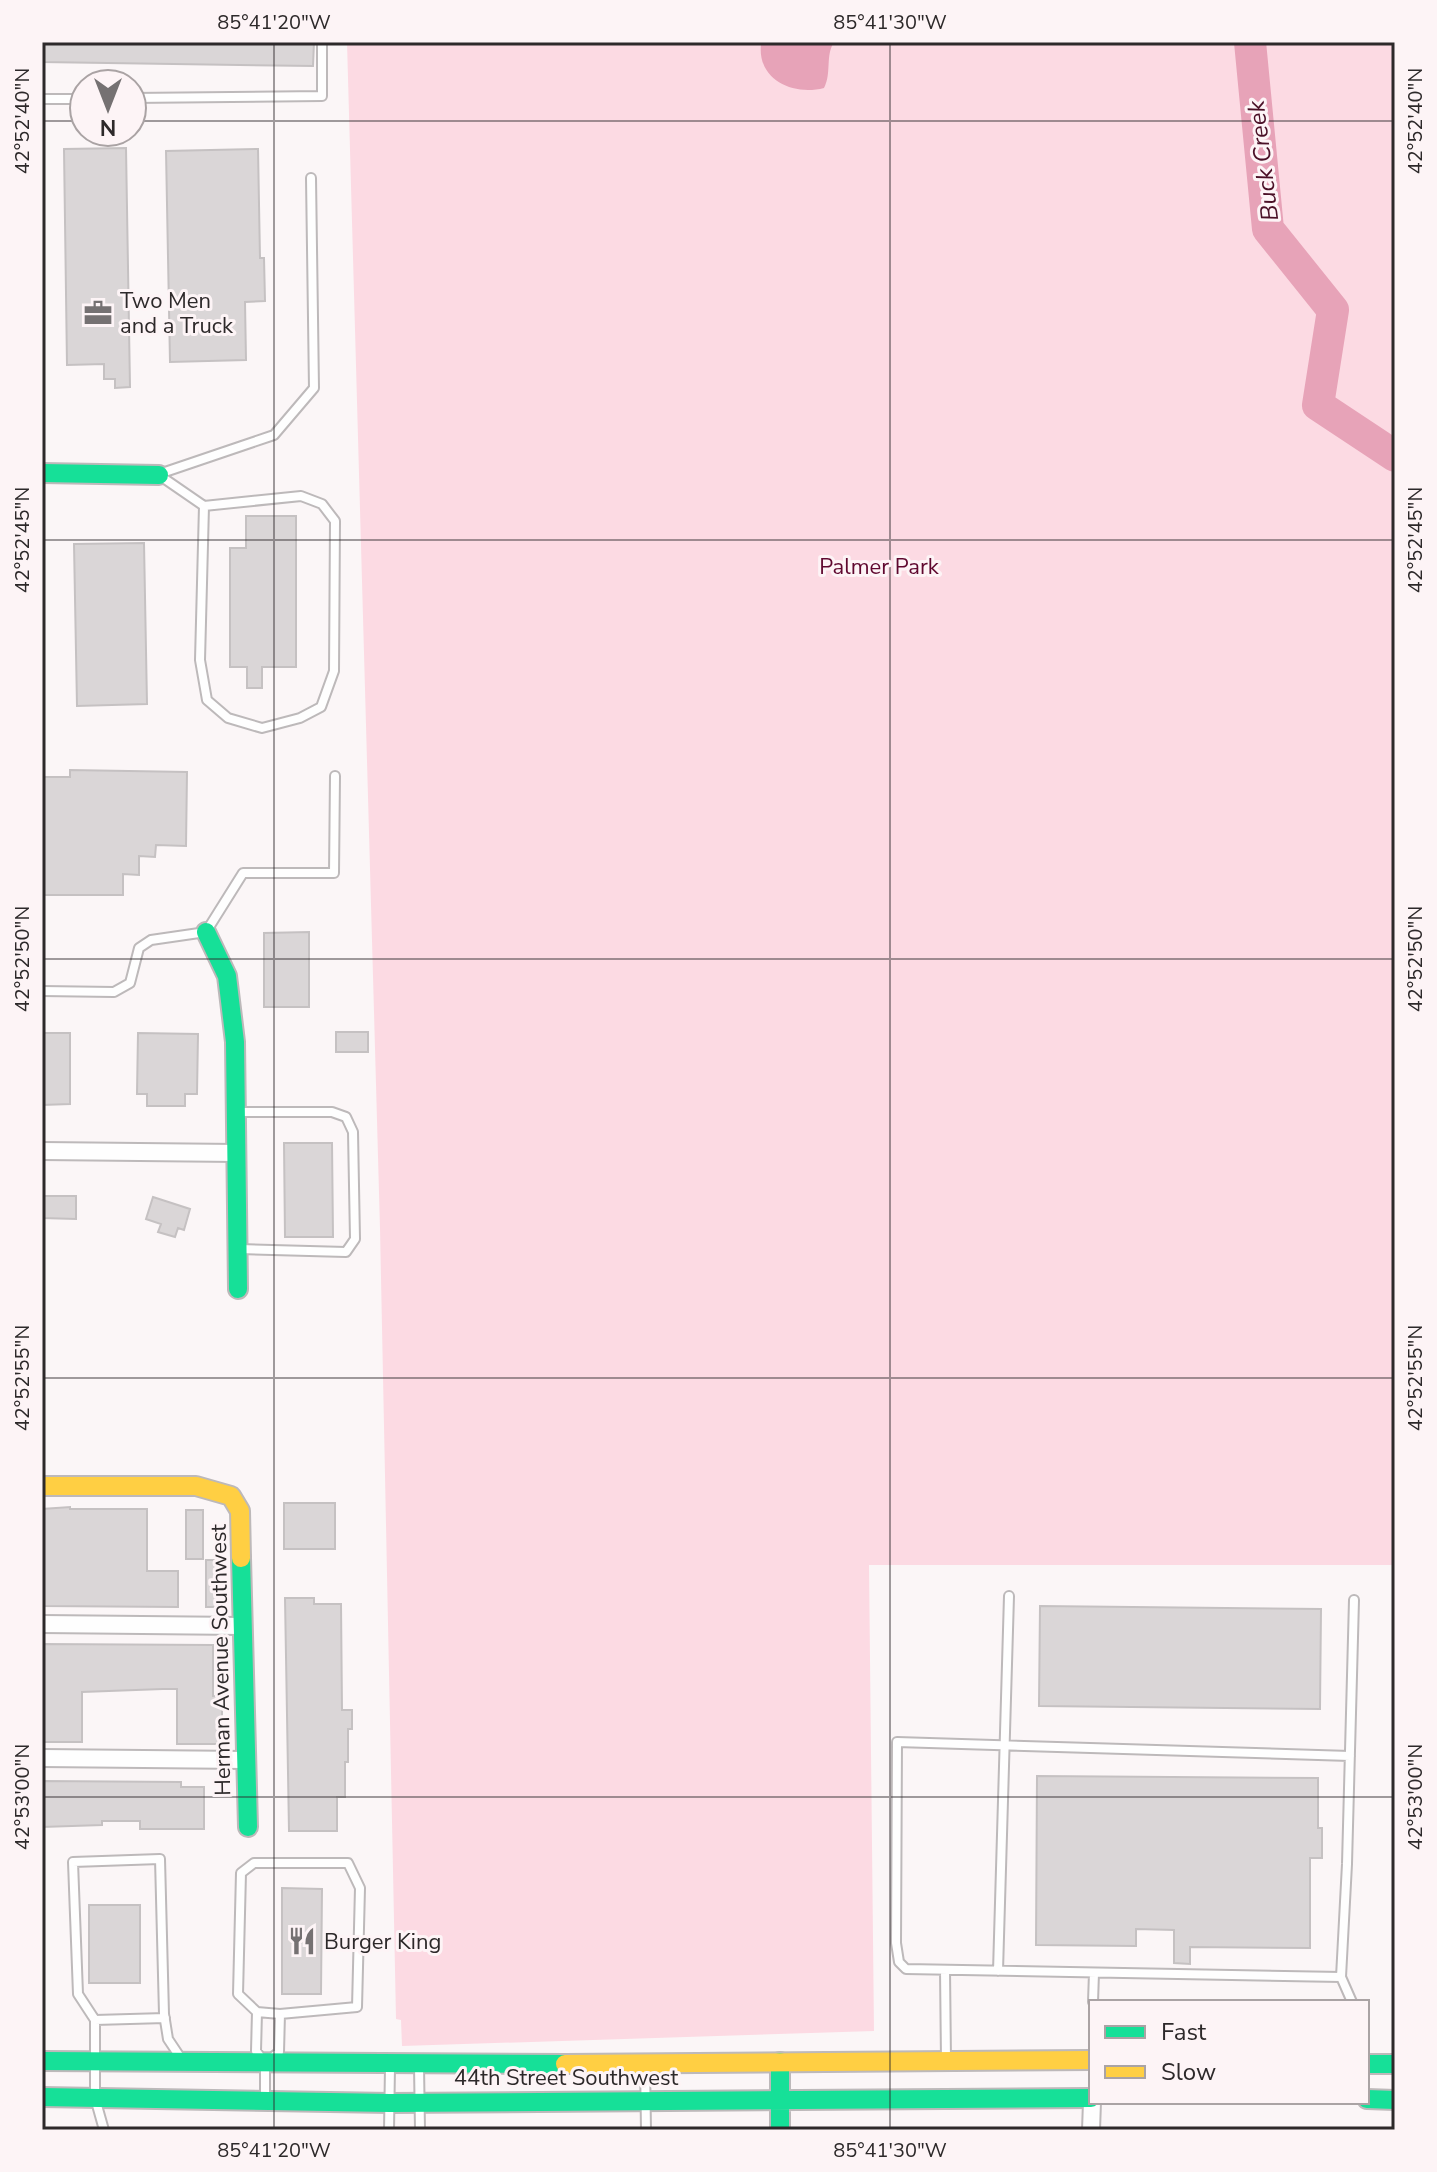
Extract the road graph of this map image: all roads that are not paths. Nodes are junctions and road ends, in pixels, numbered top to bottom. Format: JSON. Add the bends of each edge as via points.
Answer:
{"nodes":[{"id":1,"x":322,"y":42,"type":"edge"},
{"id":2,"x":148,"y":98,"type":"edge"},
{"id":3,"x":42,"y":99,"type":"edge"},
{"id":4,"x":68,"y":99,"type":"edge"},
{"id":5,"x":311,"y":178,"type":"dead end"},
{"id":6,"x":42,"y":473,"type":"edge"},
{"id":7,"x":159,"y":475,"type":"junction"},
{"id":8,"x":204,"y":506,"type":"junction"},
{"id":9,"x":335,"y":776,"type":"dead end"},
{"id":10,"x":206,"y":932,"type":"junction"},
{"id":11,"x":42,"y":991,"type":"edge"},
{"id":12,"x":236,"y":1112,"type":"junction"},
{"id":13,"x":42,"y":1151,"type":"edge"},
{"id":14,"x":237,"y":1153,"type":"junction"},
{"id":15,"x":237,"y":1249,"type":"junction"},
{"id":16,"x":238,"y":1289,"type":"dead end"},
{"id":17,"x":42,"y":1486,"type":"edge"},
{"id":18,"x":1009,"y":1596,"type":"dead end"},
{"id":19,"x":1354,"y":1600,"type":"dead end"},
{"id":20,"x":42,"y":1624,"type":"edge"},
{"id":21,"x":242,"y":1626,"type":"junction"},
{"id":22,"x":1007,"y":1746,"type":"junction"},
{"id":23,"x":1350,"y":1756,"type":"junction"},
{"id":24,"x":42,"y":1758,"type":"edge"},
{"id":25,"x":245,"y":1760,"type":"junction"},
{"id":26,"x":248,"y":1827,"type":"dead end"},
{"id":27,"x":945,"y":1970,"type":"junction"},
{"id":28,"x":998,"y":1971,"type":"junction"},
{"id":29,"x":1094,"y":1973,"type":"junction"},
{"id":30,"x":1341,"y":1977,"type":"junction"},
{"id":31,"x":1093,"y":2000,"type":"edge"},
{"id":32,"x":1351,"y":2000,"type":"edge"},
{"id":33,"x":257,"y":2012,"type":"junction"},
{"id":34,"x":280,"y":2014,"type":"junction"},
{"id":35,"x":165,"y":2018,"type":"junction"},
{"id":36,"x":95,"y":2020,"type":"junction"},
{"id":37,"x":1089,"y":2060,"type":"edge"},
{"id":38,"x":42,"y":2061,"type":"edge"},
{"id":39,"x":95,"y":2061,"type":"junction"},
{"id":40,"x":946,"y":2061,"type":"junction"},
{"id":41,"x":183,"y":2062,"type":"junction"},
{"id":42,"x":780,"y":2062,"type":"junction"},
{"id":43,"x":265,"y":2063,"type":"junction"},
{"id":44,"x":645,"y":2063,"type":"junction"},
{"id":45,"x":390,"y":2064,"type":"junction"},
{"id":46,"x":1369,"y":2064,"type":"edge"},
{"id":47,"x":1395,"y":2064,"type":"edge"},
{"id":48,"x":419,"y":2065,"type":"junction"},
{"id":49,"x":42,"y":2097,"type":"edge"},
{"id":50,"x":95,"y":2098,"type":"junction"},
{"id":51,"x":1369,"y":2099,"type":"edge"},
{"id":52,"x":780,"y":2100,"type":"junction"},
{"id":53,"x":1089,"y":2100,"type":"edge"},
{"id":54,"x":1395,"y":2100,"type":"edge"},
{"id":55,"x":265,"y":2101,"type":"junction"},
{"id":56,"x":646,"y":2101,"type":"junction"},
{"id":57,"x":390,"y":2103,"type":"junction"},
{"id":58,"x":420,"y":2103,"type":"junction"},
{"id":59,"x":1091,"y":2104,"type":"edge"},
{"id":60,"x":104,"y":2130,"type":"edge"},
{"id":61,"x":389,"y":2130,"type":"edge"},
{"id":62,"x":420,"y":2130,"type":"edge"},
{"id":63,"x":646,"y":2130,"type":"edge"},
{"id":64,"x":780,"y":2130,"type":"edge"},
{"id":65,"x":1091,"y":2130,"type":"edge"}],
"edges":[{"from":1,"to":2,"type":"lane","via":[[322,96]]},
{"from":3,"to":4,"type":"lane"},
{"from":5,"to":7,"type":"lane","via":[[314,388],[274,435]]},
{"from":6,"to":7,"type":"main road"},
{"from":7,"to":8,"type":"lane"},
{"from":8,"to":8,"type":"lane","via":[[200,660],[207,700],[228,718],[262,728],[300,718],[321,707],[334,671],[335,521],[322,504],[301,496]]},
{"from":9,"to":10,"type":"lane","via":[[334,873],[243,873]]},
{"from":10,"to":11,"type":"lane","via":[[151,940],[139,948],[130,983],[114,992]]},
{"from":10,"to":12,"type":"main road","via":[[223,964],[231,997]]},
{"from":12,"to":14,"type":"main road"},
{"from":12,"to":15,"type":"lane","via":[[332,1112],[346,1117],[353,1132],[355,1239],[346,1252]]},
{"from":13,"to":14,"type":"street"},
{"from":14,"to":15,"type":"main road"},
{"from":15,"to":16,"type":"main road"},
{"from":17,"to":21,"type":"main road","name":"Herman Avenue Southwest","via":[[196,1486],[231,1496],[240,1511]]},
{"from":18,"to":22,"type":"lane"},
{"from":19,"to":23,"type":"lane"},
{"from":20,"to":21,"type":"street"},
{"from":21,"to":25,"type":"main road","name":"Herman Avenue Southwest"},
{"from":22,"to":23,"type":"lane"},
{"from":22,"to":27,"type":"lane","via":[[897,1742],[899,1962],[906,1969]]},
{"from":22,"to":28,"type":"lane"},
{"from":23,"to":30,"type":"lane"},
{"from":24,"to":25,"type":"street"},
{"from":25,"to":26,"type":"main road","name":"Herman Avenue Southwest"},
{"from":27,"to":28,"type":"lane"},
{"from":27,"to":40,"type":"lane"},
{"from":28,"to":29,"type":"lane"},
{"from":29,"to":30,"type":"lane"},
{"from":29,"to":31,"type":"lane"},
{"from":30,"to":32,"type":"lane"},
{"from":33,"to":34,"type":"lane"},
{"from":33,"to":34,"type":"lane","via":[[238,1994],[241,1873],[254,1863],[348,1863],[360,1888],[357,2007]]},
{"from":33,"to":43,"type":"lane","via":[[256,2051]]},
{"from":34,"to":43,"type":"lane","via":[[279,2052]]},
{"from":35,"to":36,"type":"lane"},
{"from":35,"to":36,"type":"lane","via":[[160,1859],[73,1862],[78,1994]]},
{"from":35,"to":41,"type":"lane","via":[[168,2039]]},
{"from":36,"to":39,"type":"lane"},
{"from":37,"to":40,"type":"main road","name":"44th Street Southwest"},
{"from":38,"to":39,"type":"main road","name":"44th Street Southwest"},
{"from":39,"to":41,"type":"main road","name":"44th Street Southwest"},
{"from":39,"to":50,"type":"lane"},
{"from":40,"to":42,"type":"main road","name":"44th Street Southwest"},
{"from":41,"to":43,"type":"main road","name":"44th Street Southwest"},
{"from":42,"to":44,"type":"main road","name":"44th Street Southwest"},
{"from":42,"to":52,"type":"main road"},
{"from":43,"to":45,"type":"main road","name":"44th Street Southwest"},
{"from":43,"to":55,"type":"lane"},
{"from":44,"to":48,"type":"main road","name":"44th Street Southwest"},
{"from":44,"to":56,"type":"lane"},
{"from":45,"to":48,"type":"main road","name":"44th Street Southwest"},
{"from":45,"to":57,"type":"lane"},
{"from":46,"to":47,"type":"main road"},
{"from":48,"to":58,"type":"lane"},
{"from":49,"to":50,"type":"main road","name":"44th Street Southwest"},
{"from":50,"to":55,"type":"main road","name":"44th Street Southwest"},
{"from":50,"to":60,"type":"lane"},
{"from":51,"to":54,"type":"main road"},
{"from":52,"to":53,"type":"main road","name":"44th Street Southwest"},
{"from":52,"to":56,"type":"main road","name":"44th Street Southwest"},
{"from":52,"to":64,"type":"main road"},
{"from":55,"to":57,"type":"main road","name":"44th Street Southwest"},
{"from":56,"to":58,"type":"main road","name":"44th Street Southwest"},
{"from":56,"to":63,"type":"lane"},
{"from":57,"to":58,"type":"main road","name":"44th Street Southwest"},
{"from":57,"to":61,"type":"lane"},
{"from":58,"to":62,"type":"lane"},
{"from":59,"to":65,"type":"street"}]}
